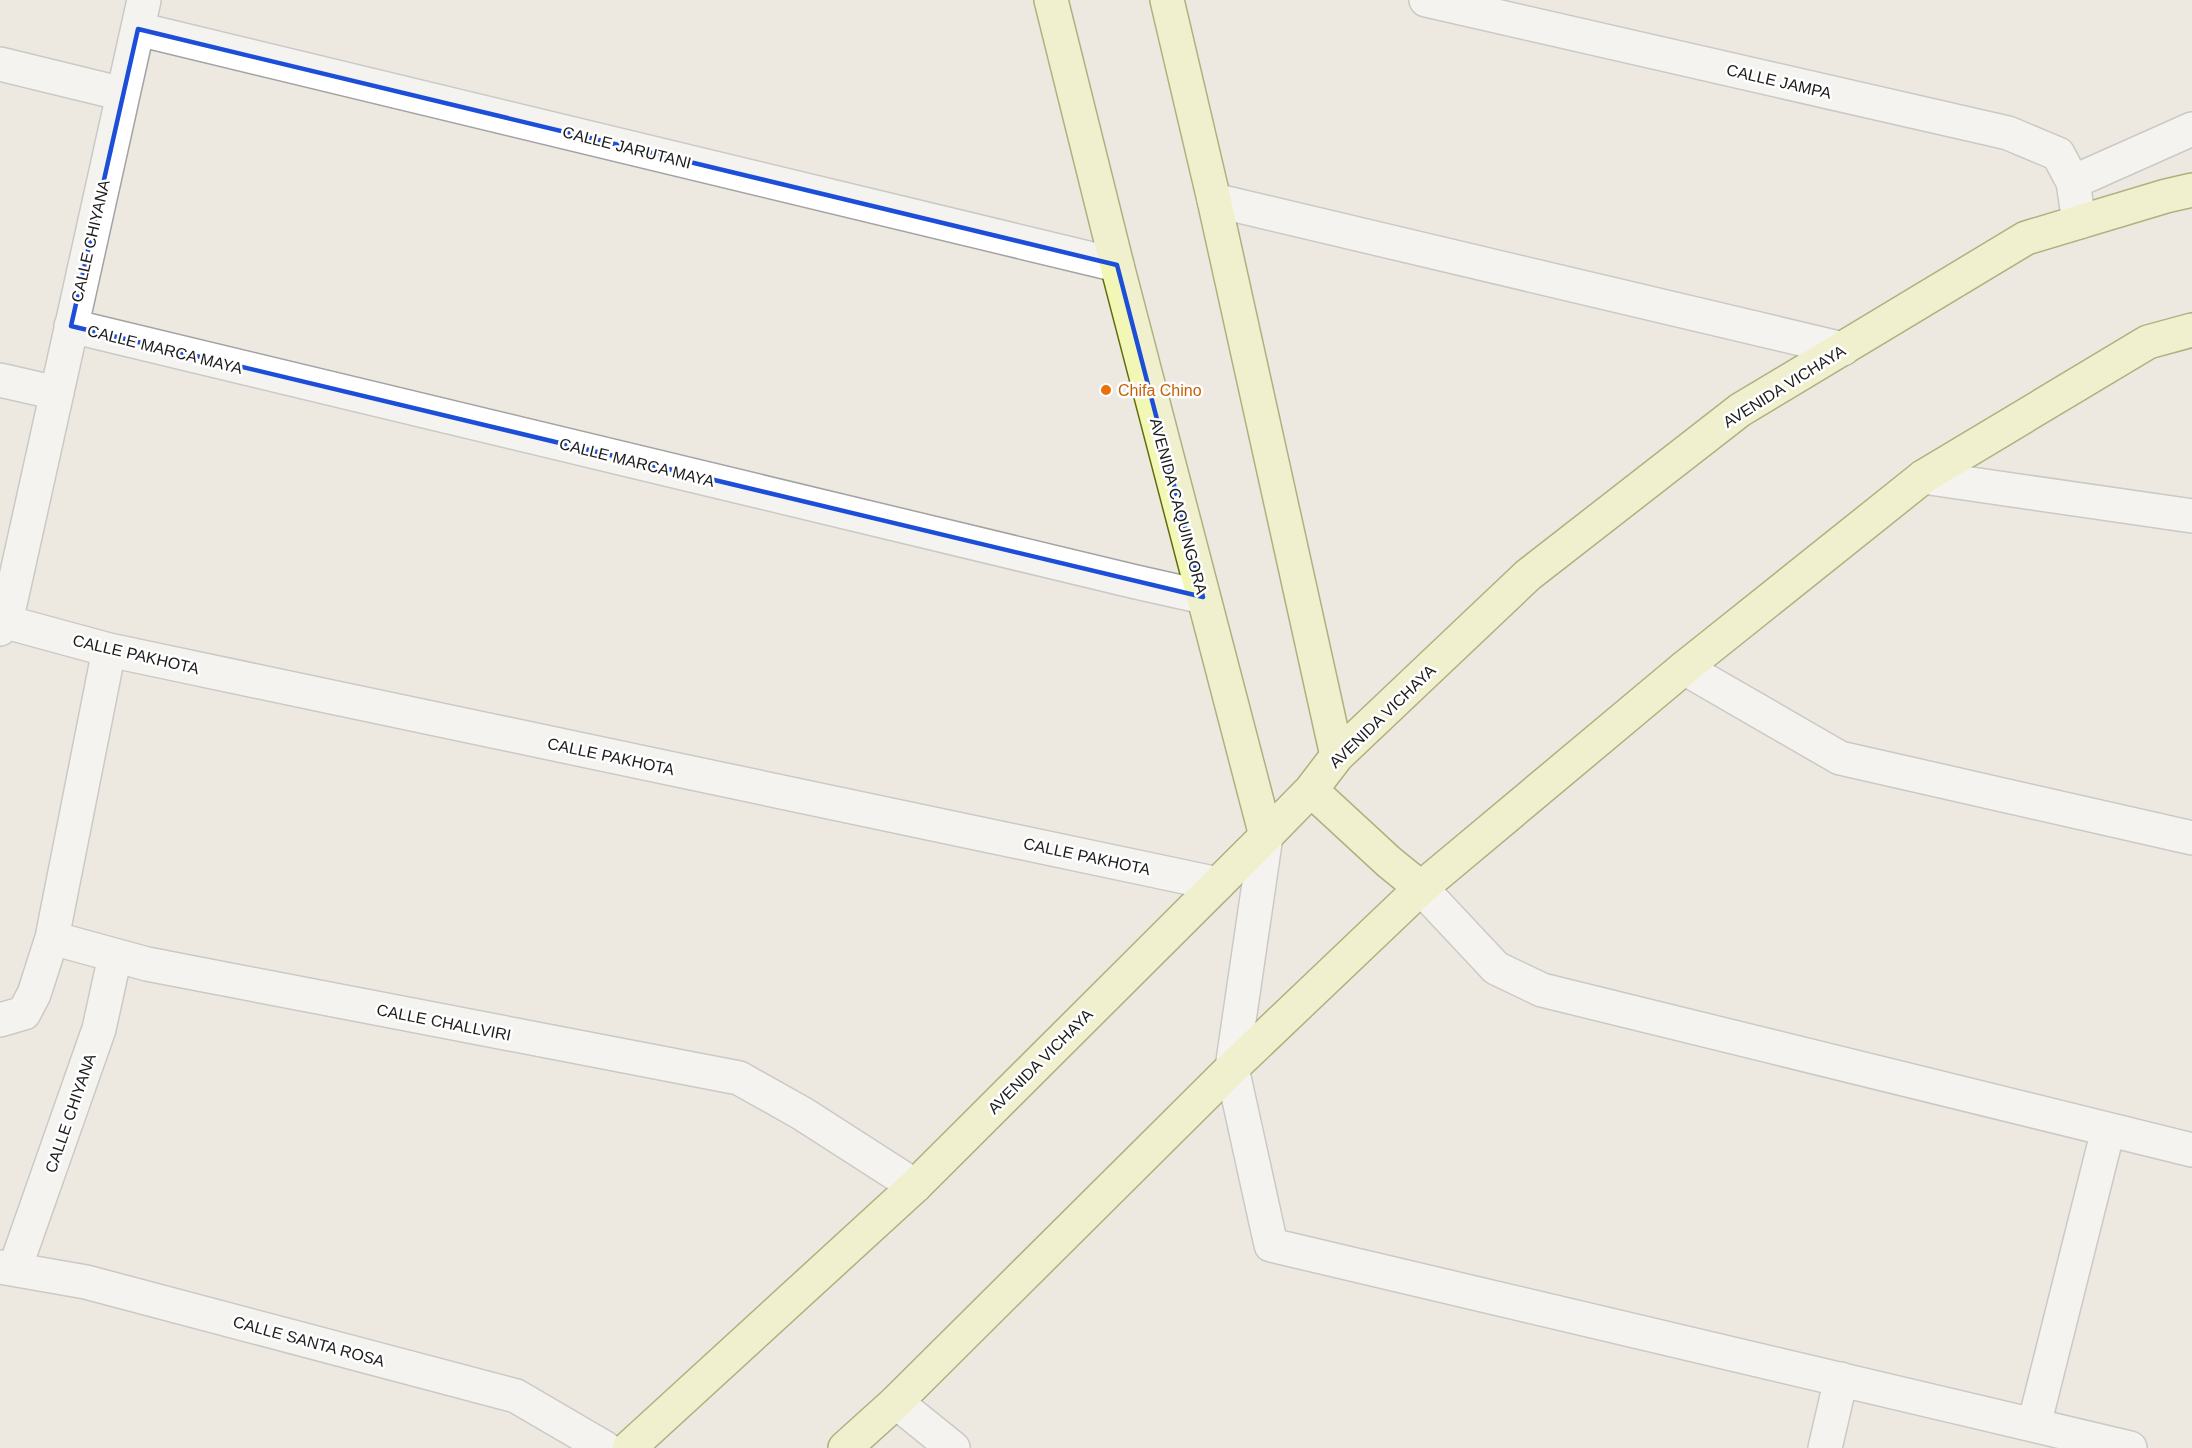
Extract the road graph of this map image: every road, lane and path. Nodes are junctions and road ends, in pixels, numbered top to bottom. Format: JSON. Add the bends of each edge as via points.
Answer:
{"nodes":[{"id":1,"x":1051,"y":0,"type":"edge"},
{"id":2,"x":1167,"y":0,"type":"edge"},
{"id":3,"x":1426,"y":0,"type":"edge"},
{"id":4,"x":141,"y":14,"type":"edge"},
{"id":5,"x":0,"y":64,"type":"edge"},
{"id":6,"x":123,"y":94,"type":"junction"},
{"id":7,"x":2192,"y":129,"type":"edge"},
{"id":8,"x":2073,"y":182,"type":"junction"},
{"id":9,"x":2192,"y":190,"type":"edge"},
{"id":10,"x":1214,"y":200,"type":"junction"},
{"id":11,"x":2079,"y":222,"type":"junction"},
{"id":12,"x":1117,"y":265,"type":"junction"},
{"id":13,"x":71,"y":327,"type":"junction"},
{"id":14,"x":2192,"y":330,"type":"edge"},
{"id":15,"x":1843,"y":349,"type":"junction"},
{"id":16,"x":0,"y":380,"type":"edge"},
{"id":17,"x":57,"y":393,"type":"junction"},
{"id":18,"x":1923,"y":477,"type":"junction"},
{"id":19,"x":2192,"y":516,"type":"edge"},
{"id":20,"x":1203,"y":597,"type":"junction"},
{"id":21,"x":3,"y":626,"type":"edge"},
{"id":22,"x":109,"y":650,"type":"junction"},
{"id":23,"x":1684,"y":668,"type":"junction"},
{"id":24,"x":1337,"y":756,"type":"junction"},
{"id":25,"x":1311,"y":790,"type":"junction"},
{"id":26,"x":1266,"y":836,"type":"junction"},
{"id":27,"x":2192,"y":838,"type":"edge"},
{"id":28,"x":1218,"y":884,"type":"junction"},
{"id":29,"x":1421,"y":888,"type":"junction"},
{"id":30,"x":52,"y":938,"type":"junction"},
{"id":31,"x":115,"y":956,"type":"junction"},
{"id":32,"x":0,"y":1020,"type":"edge"},
{"id":33,"x":1232,"y":1068,"type":"junction"},
{"id":34,"x":2108,"y":1130,"type":"junction"},
{"id":35,"x":2192,"y":1149,"type":"edge"},
{"id":36,"x":915,"y":1186,"type":"junction"},
{"id":37,"x":8,"y":1267,"type":"edge"},
{"id":38,"x":1840,"y":1380,"type":"junction"},
{"id":39,"x":896,"y":1402,"type":"junction"},
{"id":40,"x":2034,"y":1425,"type":"junction"},
{"id":41,"x":605,"y":1448,"type":"edge"},
{"id":42,"x":629,"y":1448,"type":"edge"},
{"id":43,"x":845,"y":1448,"type":"edge"},
{"id":44,"x":953,"y":1448,"type":"edge"},
{"id":45,"x":1825,"y":1448,"type":"edge"},
{"id":46,"x":2130,"y":1448,"type":"edge"}],
"edges":[{"from":1,"to":12,"type":"street","name":"AVENIDA CAQUINGORA"},
{"from":2,"to":10,"type":"street"},
{"from":3,"to":8,"type":"street","name":"CALLE JAMPA","via":[[2008,133],[2058,154]]},
{"from":4,"to":6,"type":"street","name":"CALLE CHIYANA"},
{"from":4,"to":12,"type":"street","name":"CALLE JARUTANI"},
{"from":5,"to":6,"type":"street"},
{"from":6,"to":13,"type":"street","name":"CALLE CHIYANA"},
{"from":7,"to":8,"type":"street"},
{"from":8,"to":11,"type":"street","name":"CALLE JAMPA"},
{"from":9,"to":11,"type":"street","name":"AVENIDA VICHAYA"},
{"from":10,"to":15,"type":"street"},
{"from":10,"to":24,"type":"street"},
{"from":11,"to":15,"type":"street","name":"AVENIDA VICHAYA","via":[[2026,238]]},
{"from":12,"to":20,"type":"street","name":"AVENIDA CAQUINGORA"},
{"from":13,"to":17,"type":"street","name":"CALLE CHIYANA"},
{"from":13,"to":20,"type":"street","name":"CALLE MARCA MAYA"},
{"from":14,"to":18,"type":"street","via":[[2148,342]]},
{"from":15,"to":24,"type":"street","name":"AVENIDA VICHAYA","via":[[1740,410],[1528,575]]},
{"from":16,"to":17,"type":"street"},
{"from":17,"to":21,"type":"street","name":"CALLE CHIYANA"},
{"from":18,"to":19,"type":"street"},
{"from":18,"to":23,"type":"street"},
{"from":20,"to":26,"type":"street","name":"AVENIDA CAQUINGORA"},
{"from":21,"to":22,"type":"street","name":"CALLE PAKHOTA"},
{"from":22,"to":28,"type":"street","name":"CALLE PAKHOTA"},
{"from":22,"to":30,"type":"street"},
{"from":23,"to":27,"type":"street","via":[[1840,758]]},
{"from":23,"to":29,"type":"street"},
{"from":24,"to":25,"type":"street","name":"AVENIDA VICHAYA"},
{"from":25,"to":26,"type":"street","name":"AVENIDA VICHAYA"},
{"from":25,"to":29,"type":"street"},
{"from":26,"to":28,"type":"street","name":"AVENIDA VICHAYA"},
{"from":26,"to":33,"type":"street"},
{"from":28,"to":36,"type":"street","name":"AVENIDA VICHAYA"},
{"from":29,"to":33,"type":"street"},
{"from":29,"to":34,"type":"street","via":[[1496,968],[1542,990]]},
{"from":30,"to":31,"type":"street","name":"CALLE CHALLVIRI"},
{"from":30,"to":32,"type":"street","via":[[24,1013]]},
{"from":31,"to":36,"type":"street","name":"CALLE CHALLVIRI","via":[[739,1078]]},
{"from":31,"to":37,"type":"street","name":"CALLE CHIYANA","via":[[99,1029]]},
{"from":33,"to":38,"type":"street","via":[[1271,1245]]},
{"from":33,"to":39,"type":"street"},
{"from":34,"to":35,"type":"street"},
{"from":34,"to":40,"type":"street"},
{"from":36,"to":42,"type":"street","name":"AVENIDA VICHAYA"},
{"from":37,"to":41,"type":"street","name":"CALLE SANTA ROSA","via":[[86,1282],[516,1396]]},
{"from":38,"to":40,"type":"street"},
{"from":38,"to":45,"type":"street"},
{"from":39,"to":43,"type":"street"},
{"from":39,"to":44,"type":"street"},
{"from":40,"to":46,"type":"street"}]}
